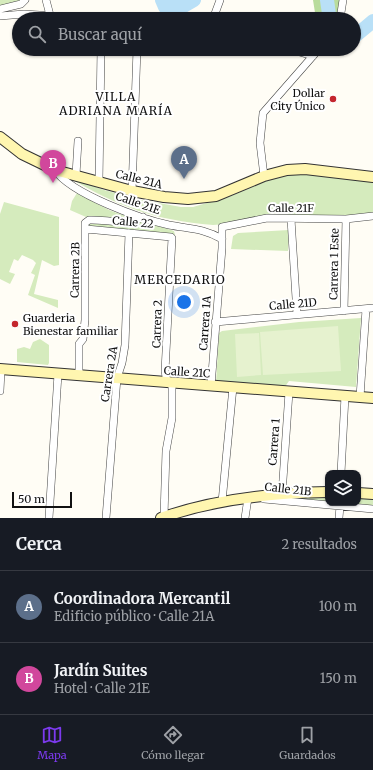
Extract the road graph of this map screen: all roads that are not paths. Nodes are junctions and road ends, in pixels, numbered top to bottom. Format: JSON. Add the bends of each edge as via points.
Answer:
{"nodes":[{"id":1,"x":25,"y":0,"type":"edge"},
{"id":2,"x":46,"y":0,"type":"edge"},
{"id":3,"x":220,"y":0,"type":"edge"},
{"id":4,"x":343,"y":0,"type":"edge"},
{"id":5,"x":0,"y":9,"type":"edge"},
{"id":6,"x":49,"y":12,"type":"edge"},
{"id":7,"x":216,"y":12,"type":"edge"},
{"id":8,"x":341,"y":12,"type":"edge"},
{"id":9,"x":12,"y":15,"type":"edge"},
{"id":10,"x":0,"y":16,"type":"edge"},
{"id":11,"x":101,"y":56,"type":"edge"},
{"id":12,"x":137,"y":56,"type":"edge"},
{"id":13,"x":313,"y":56,"type":"edge"},
{"id":14,"x":0,"y":138,"type":"edge"},
{"id":15,"x":78,"y":141,"type":"dead end"},
{"id":16,"x":55,"y":170,"type":"junction"},
{"id":17,"x":76,"y":175,"type":"junction"},
{"id":18,"x":264,"y":176,"type":"junction"},
{"id":19,"x":373,"y":176,"type":"edge"},
{"id":20,"x":98,"y":181,"type":"junction"},
{"id":21,"x":132,"y":191,"type":"junction"},
{"id":22,"x":373,"y":216,"type":"edge"},
{"id":23,"x":143,"y":217,"type":"junction"},
{"id":24,"x":346,"y":218,"type":"junction"},
{"id":25,"x":291,"y":219,"type":"junction"},
{"id":26,"x":86,"y":229,"type":"junction"},
{"id":27,"x":129,"y":233,"type":"junction"},
{"id":28,"x":222,"y":239,"type":"junction"},
{"id":29,"x":172,"y":243,"type":"joint"},
{"id":30,"x":370,"y":309,"type":"edge"},
{"id":31,"x":344,"y":311,"type":"junction"},
{"id":32,"x":297,"y":314,"type":"junction"},
{"id":33,"x":215,"y":322,"type":"junction"},
{"id":34,"x":1,"y":369,"type":"edge"},
{"id":35,"x":58,"y":374,"type":"junction"},
{"id":36,"x":79,"y":376,"type":"junction"},
{"id":37,"x":117,"y":378,"type":"junction"},
{"id":38,"x":169,"y":382,"type":"junction"},
{"id":39,"x":211,"y":386,"type":"junction"},
{"id":40,"x":233,"y":387,"type":"junction"},
{"id":41,"x":0,"y":391,"type":"edge"},
{"id":42,"x":289,"y":392,"type":"junction"},
{"id":43,"x":345,"y":396,"type":"junction"},
{"id":44,"x":360,"y":397,"type":"junction"},
{"id":45,"x":373,"y":398,"type":"edge"},
{"id":46,"x":341,"y":470,"type":"edge"},
{"id":47,"x":325,"y":492,"type":"edge"},
{"id":48,"x":361,"y":493,"type":"edge"},
{"id":49,"x":282,"y":494,"type":"junction"},
{"id":50,"x":373,"y":494,"type":"edge"},
{"id":51,"x":248,"y":498,"type":"junction"},
{"id":52,"x":222,"y":502,"type":"junction"},
{"id":53,"x":325,"y":505,"type":"edge"},
{"id":54,"x":340,"y":506,"type":"joint"},
{"id":55,"x":373,"y":509,"type":"edge"},
{"id":56,"x":167,"y":517,"type":"edge"},
{"id":57,"x":49,"y":518,"type":"edge"},
{"id":58,"x":106,"y":518,"type":"edge"},
{"id":59,"x":245,"y":518,"type":"edge"},
{"id":60,"x":339,"y":518,"type":"edge"}],
"edges":[{"from":1,"to":5,"type":"street","via":[[21,4]]},
{"from":2,"to":6,"type":"street"},
{"from":3,"to":7,"type":"street"},
{"from":4,"to":8,"type":"street"},
{"from":9,"to":10,"type":"street"},
{"from":11,"to":20,"type":"street"},
{"from":12,"to":21,"type":"street"},
{"from":13,"to":18,"type":"street","via":[[263,113],[260,143]]},
{"from":14,"to":16,"type":"street","name":"Calle 21A","via":[[22,154]]},
{"from":15,"to":17,"type":"street"},
{"from":16,"to":17,"type":"street","name":"Calle 21A"},
{"from":16,"to":23,"type":"street","name":"Calle 21E","via":[[60,178],[71,185],[105,203]]},
{"from":17,"to":20,"type":"street","name":"Calle 21A"},
{"from":18,"to":19,"type":"street","name":"Calle 21A","via":[[304,169]]},
{"from":18,"to":21,"type":"street","name":"Calle 21A","via":[[216,196],[188,199]]},
{"from":20,"to":21,"type":"street","name":"Calle 21A"},
{"from":22,"to":24,"type":"street","name":"Calle 21F"},
{"from":23,"to":26,"type":"street","name":"Carrera 2B","via":[[124,221],[89,220],[85,223]]},
{"from":23,"to":28,"type":"street","name":"Calle 21E","via":[[170,225],[208,231]]},
{"from":24,"to":25,"type":"street","name":"Calle 21F"},
{"from":24,"to":31,"type":"street","name":"Carrera 1 Este"},
{"from":25,"to":28,"type":"street","name":"Calle 21F","via":[[267,218],[228,225],[222,228]]},
{"from":25,"to":32,"type":"street"},
{"from":26,"to":27,"type":"street","name":"Calle 22"},
{"from":26,"to":36,"type":"street","name":"Carrera 2B","via":[[85,320],[83,340],[79,344]]},
{"from":27,"to":29,"type":"street","name":"Calle 22","via":[[171,237]]},
{"from":27,"to":37,"type":"street","name":"Carrera 2A","via":[[125,345]]},
{"from":28,"to":33,"type":"street","name":"Carrera 1A"},
{"from":29,"to":38,"type":"street","name":"Carrera 2","via":[[165,371]]},
{"from":30,"to":31,"type":"street","name":"Calle 21D"},
{"from":30,"to":44,"type":"street"},
{"from":31,"to":32,"type":"street","name":"Calle 21D"},
{"from":32,"to":33,"type":"street","name":"Calle 21D"},
{"from":33,"to":39,"type":"street","name":"Carrera 1A"},
{"from":34,"to":35,"type":"street","name":"Calle 21C"},
{"from":34,"to":41,"type":"street"},
{"from":35,"to":36,"type":"street","name":"Calle 21C"},
{"from":35,"to":57,"type":"street"},
{"from":36,"to":37,"type":"street","name":"Calle 21C"},
{"from":37,"to":38,"type":"street","name":"Calle 21C"},
{"from":37,"to":58,"type":"street","name":"Carrera 2A"},
{"from":38,"to":39,"type":"street","name":"Calle 21C"},
{"from":38,"to":56,"type":"street","name":"Carrera 2","via":[[172,418],[166,451]]},
{"from":39,"to":40,"type":"street","name":"Calle 21C"},
{"from":40,"to":42,"type":"street","name":"Calle 21C"},
{"from":40,"to":52,"type":"street"},
{"from":42,"to":43,"type":"street","name":"Calle 21C"},
{"from":42,"to":49,"type":"street","name":"Carrera 1"},
{"from":43,"to":44,"type":"street","name":"Calle 21C"},
{"from":43,"to":46,"type":"street"},
{"from":44,"to":45,"type":"street","name":"Calle 21C"},
{"from":47,"to":49,"type":"street","name":"Calle 21B"},
{"from":48,"to":50,"type":"street"},
{"from":49,"to":51,"type":"street","name":"Calle 21B"},
{"from":51,"to":52,"type":"street","name":"Calle 21B"},
{"from":51,"to":53,"type":"street","name":"Calle 21B"},
{"from":51,"to":59,"type":"street"},
{"from":52,"to":56,"type":"street","name":"Calle 21B"},
{"from":54,"to":55,"type":"street","name":"Calle 21B"},
{"from":54,"to":60,"type":"street"}]}
